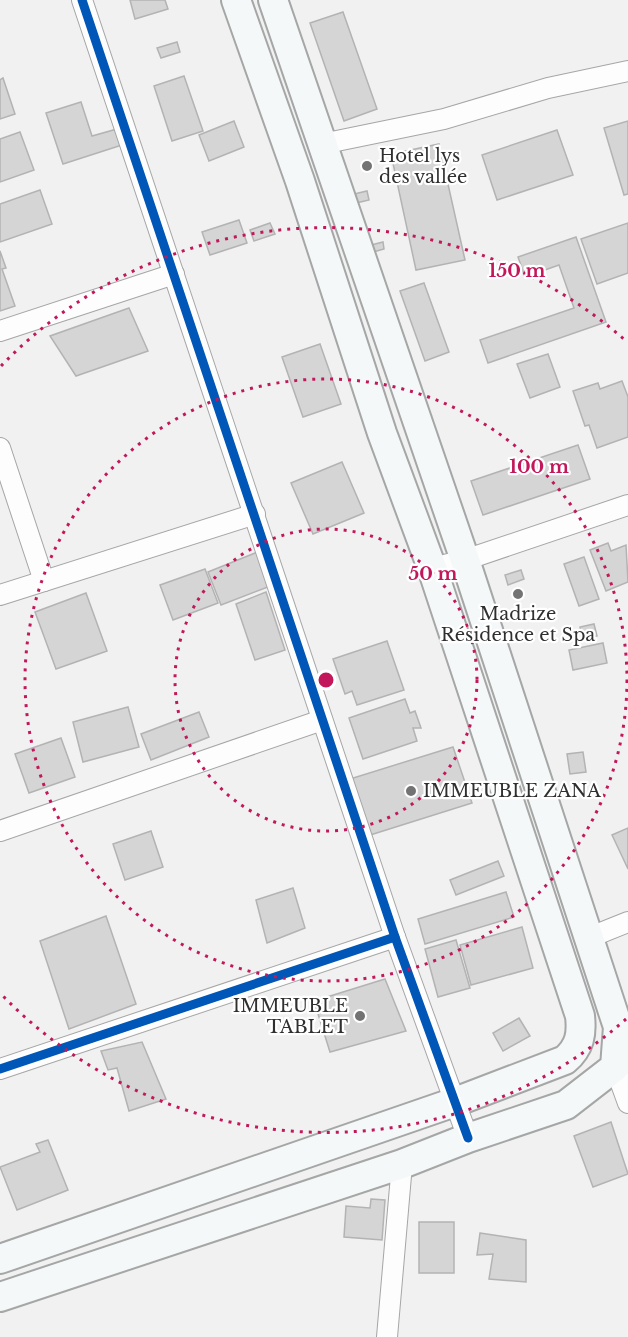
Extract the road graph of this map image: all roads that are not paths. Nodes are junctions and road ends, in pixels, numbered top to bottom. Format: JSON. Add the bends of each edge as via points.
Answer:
{"nodes":[{"id":1,"x":82,"y":0,"type":"edge"},
{"id":2,"x":236,"y":0,"type":"edge"},
{"id":3,"x":273,"y":0,"type":"edge"},
{"id":4,"x":628,"y":71,"type":"edge"},
{"id":5,"x":322,"y":144,"type":"junction"},
{"id":6,"x":174,"y":274,"type":"junction"},
{"id":7,"x":0,"y":331,"type":"edge"},
{"id":8,"x":0,"y":448,"type":"edge"},
{"id":9,"x":628,"y":505,"type":"edge"},
{"id":10,"x":255,"y":514,"type":"junction"},
{"id":11,"x":465,"y":560,"type":"junction"},
{"id":12,"x":432,"y":568,"type":"junction"},
{"id":13,"x":44,"y":581,"type":"junction"},
{"id":14,"x":0,"y":595,"type":"edge"},
{"id":15,"x":322,"y":720,"type":"junction"},
{"id":16,"x":0,"y":831,"type":"edge"},
{"id":17,"x":628,"y":922,"type":"edge"},
{"id":18,"x":395,"y":937,"type":"junction"},
{"id":19,"x":588,"y":938,"type":"junction"},
{"id":20,"x":615,"y":1067,"type":"junction"},
{"id":21,"x":0,"y":1069,"type":"edge"},
{"id":22,"x":455,"y":1102,"type":"junction"},
{"id":23,"x":628,"y":1103,"type":"edge"},
{"id":24,"x":468,"y":1138,"type":"junction"},
{"id":25,"x":402,"y":1164,"type":"junction"},
{"id":26,"x":0,"y":1259,"type":"edge"},
{"id":27,"x":0,"y":1297,"type":"edge"},
{"id":28,"x":387,"y":1337,"type":"edge"}],
"edges":[{"from":1,"to":6,"type":"street"},
{"from":2,"to":12,"type":"main road","via":[[382,433]]},
{"from":3,"to":5,"type":"main road"},
{"from":4,"to":5,"type":"street","via":[[548,88],[444,119]]},
{"from":5,"to":11,"type":"main road"},
{"from":6,"to":7,"type":"street"},
{"from":6,"to":10,"type":"street"},
{"from":8,"to":13,"type":"street"},
{"from":9,"to":11,"type":"street"},
{"from":10,"to":13,"type":"street"},
{"from":10,"to":15,"type":"street"},
{"from":11,"to":12,"type":"street"},
{"from":11,"to":19,"type":"main road"},
{"from":12,"to":22,"type":"main road","via":[[580,1016],[582,1032],[576,1051],[565,1060]]},
{"from":13,"to":14,"type":"street"},
{"from":15,"to":16,"type":"street"},
{"from":15,"to":18,"type":"street"},
{"from":17,"to":19,"type":"street"},
{"from":18,"to":21,"type":"street"},
{"from":18,"to":22,"type":"street"},
{"from":19,"to":20,"type":"main road","via":[[618,1027]]},
{"from":20,"to":23,"type":"street"},
{"from":20,"to":24,"type":"main road","via":[[566,1105]]},
{"from":22,"to":24,"type":"street"},
{"from":22,"to":26,"type":"main road"},
{"from":24,"to":25,"type":"main road"},
{"from":25,"to":27,"type":"main road"},
{"from":25,"to":28,"type":"street"}]}
